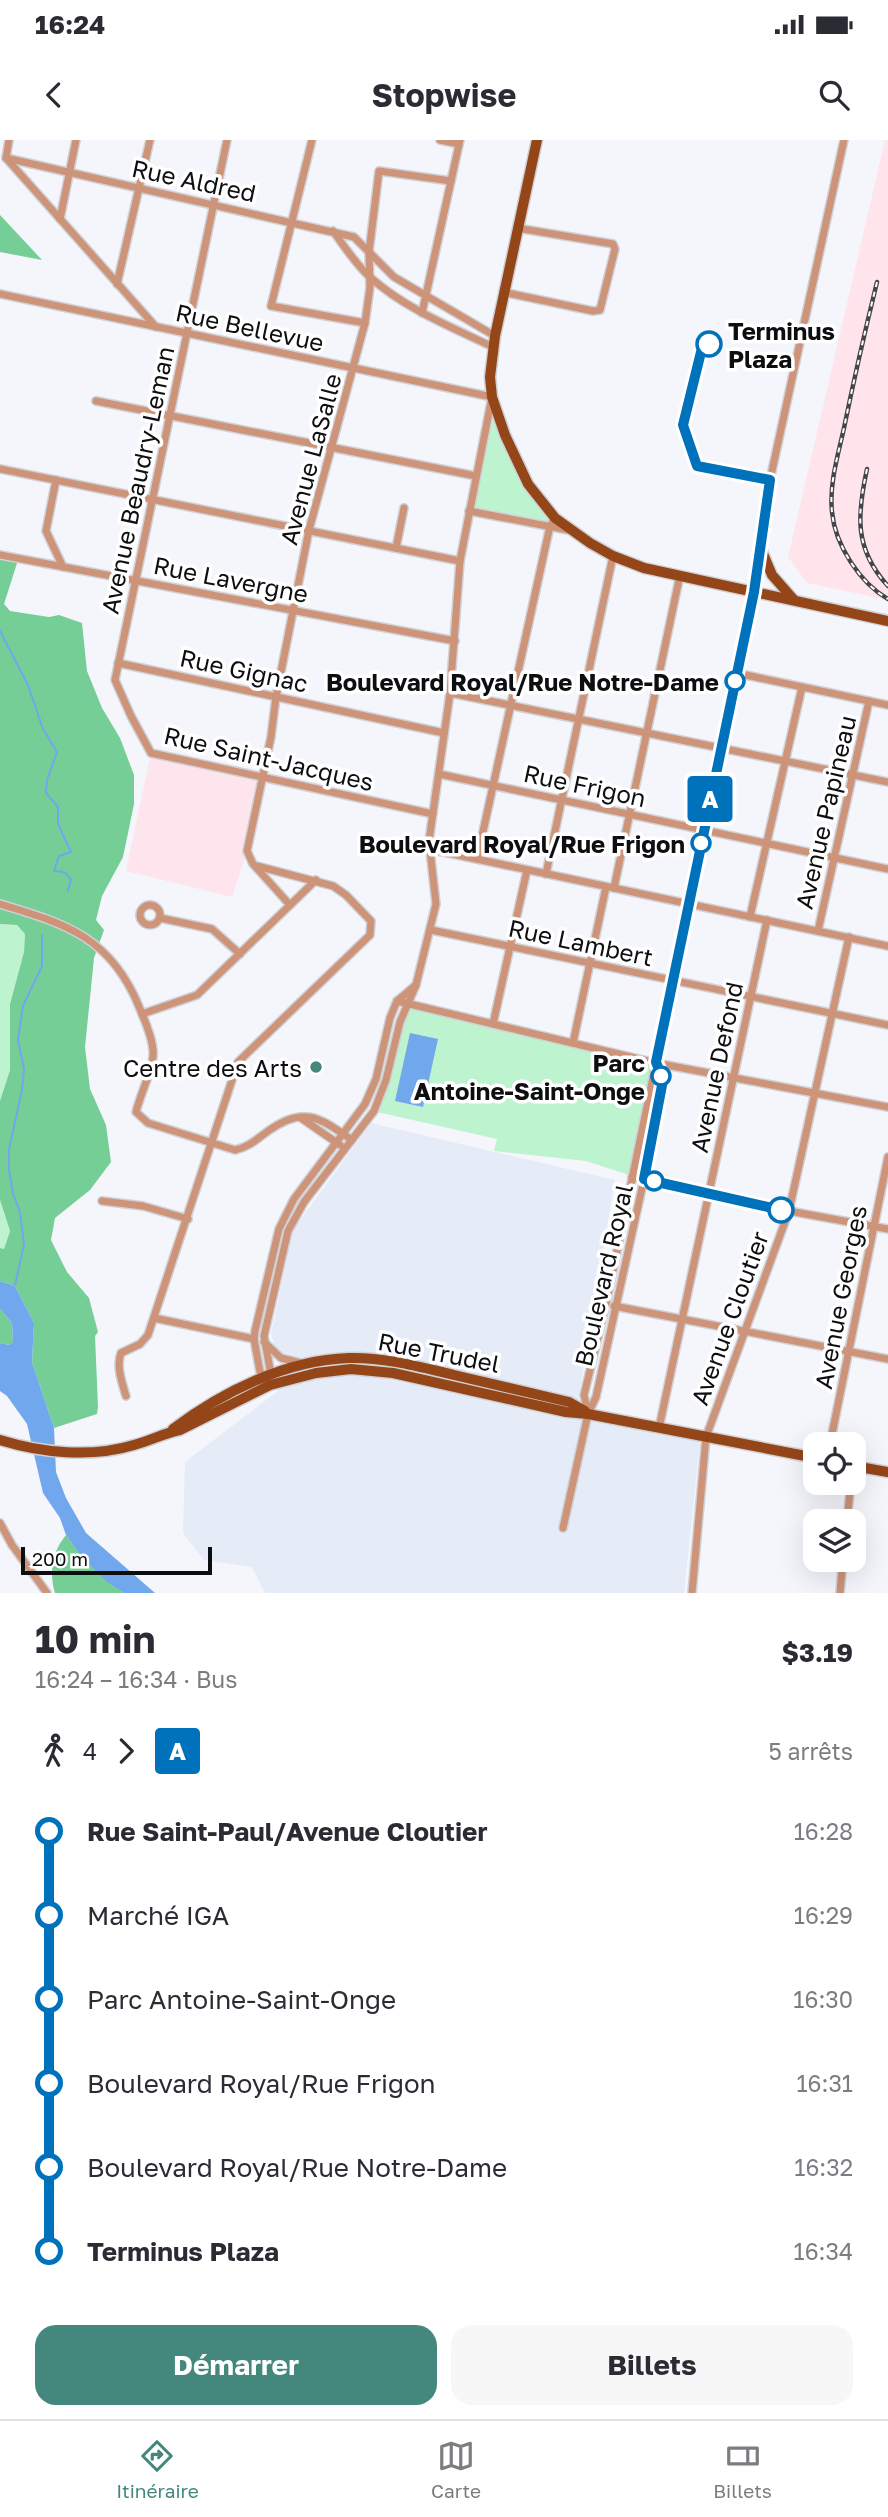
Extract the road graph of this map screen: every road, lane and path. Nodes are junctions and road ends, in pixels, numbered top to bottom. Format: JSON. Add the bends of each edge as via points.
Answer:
{"nodes":[{"id":1,"x":9,"y":140,"type":"edge"},
{"id":2,"x":76,"y":140,"type":"edge"},
{"id":3,"x":150,"y":140,"type":"edge"},
{"id":4,"x":227,"y":140,"type":"edge"},
{"id":5,"x":312,"y":140,"type":"edge"},
{"id":6,"x":440,"y":140,"type":"edge"},
{"id":7,"x":537,"y":140,"type":"edge"},
{"id":8,"x":845,"y":140,"type":"edge"},
{"id":9,"x":459,"y":142,"type":"edge"},
{"id":10,"x":6,"y":158,"type":"junction"},
{"id":11,"x":69,"y":172,"type":"junction"},
{"id":12,"x":451,"y":181,"type":"junction"},
{"id":13,"x":139,"y":187,"type":"junction"},
{"id":14,"x":213,"y":204,"type":"junction"},
{"id":15,"x":60,"y":219,"type":"junction"},
{"id":16,"x":293,"y":222,"type":"junction"},
{"id":17,"x":517,"y":228,"type":"junction"},
{"id":18,"x":333,"y":230,"type":"junction"},
{"id":19,"x":369,"y":252,"type":"junction"},
{"id":20,"x":370,"y":277,"type":"junction"},
{"id":21,"x":117,"y":284,"type":"junction"},
{"id":22,"x":503,"y":292,"type":"junction"},
{"id":23,"x":0,"y":294,"type":"edge"},
{"id":24,"x":426,"y":297,"type":"junction"},
{"id":25,"x":422,"y":313,"type":"junction"},
{"id":26,"x":365,"y":323,"type":"junction"},
{"id":27,"x":157,"y":327,"type":"junction"},
{"id":28,"x":187,"y":333,"type":"junction"},
{"id":29,"x":494,"y":342,"type":"junction"},
{"id":30,"x":353,"y":369,"type":"junction"},
{"id":31,"x":492,"y":397,"type":"junction"},
{"id":32,"x":96,"y":401,"type":"dead end"},
{"id":33,"x":170,"y":416,"type":"junction"},
{"id":34,"x":332,"y":448,"type":"junction"},
{"id":35,"x":697,"y":466,"type":"dead end"},
{"id":36,"x":0,"y":469,"type":"edge"},
{"id":37,"x":477,"y":477,"type":"junction"},
{"id":38,"x":56,"y":480,"type":"junction"},
{"id":39,"x":770,"y":480,"type":"junction"},
{"id":40,"x":153,"y":499,"type":"junction"},
{"id":41,"x":404,"y":508,"type":"dead end"},
{"id":42,"x":469,"y":512,"type":"junction"},
{"id":43,"x":553,"y":522,"type":"junction"},
{"id":44,"x":309,"y":530,"type":"junction"},
{"id":45,"x":396,"y":548,"type":"junction"},
{"id":46,"x":761,"y":549,"type":"junction"},
{"id":47,"x":0,"y":555,"type":"edge"},
{"id":48,"x":613,"y":556,"type":"junction"},
{"id":49,"x":460,"y":561,"type":"junction"},
{"id":50,"x":63,"y":567,"type":"junction"},
{"id":51,"x":680,"y":575,"type":"junction"},
{"id":52,"x":136,"y":580,"type":"junction"},
{"id":53,"x":754,"y":592,"type":"junction"},
{"id":54,"x":794,"y":600,"type":"junction"},
{"id":55,"x":293,"y":610,"type":"junction"},
{"id":56,"x":888,"y":621,"type":"edge"},
{"id":57,"x":455,"y":642,"type":"junction"},
{"id":58,"x":118,"y":663,"type":"junction"},
{"id":59,"x":736,"y":673,"type":"junction"},
{"id":60,"x":802,"y":687,"type":"junction"},
{"id":61,"x":450,"y":693,"type":"junction"},
{"id":62,"x":276,"y":697,"type":"junction"},
{"id":63,"x":869,"y":701,"type":"junction"},
{"id":64,"x":511,"y":705,"type":"junction"},
{"id":65,"x":888,"y":705,"type":"edge"},
{"id":66,"x":578,"y":719,"type":"junction"},
{"id":67,"x":444,"y":733,"type":"junction"},
{"id":68,"x":647,"y":733,"type":"junction"},
{"id":69,"x":720,"y":748,"type":"junction"},
{"id":70,"x":785,"y":761,"type":"junction"},
{"id":71,"x":439,"y":774,"type":"junction"},
{"id":72,"x":852,"y":775,"type":"junction"},
{"id":73,"x":263,"y":776,"type":"junction"},
{"id":74,"x":888,"y":782,"type":"edge"},
{"id":75,"x":493,"y":785,"type":"junction"},
{"id":76,"x":560,"y":800,"type":"junction"},
{"id":77,"x":433,"y":814,"type":"junction"},
{"id":78,"x":629,"y":814,"type":"junction"},
{"id":79,"x":704,"y":830,"type":"junction"},
{"id":80,"x":766,"y":844,"type":"junction"},
{"id":81,"x":429,"y":849,"type":"junction"},
{"id":82,"x":835,"y":858,"type":"junction"},
{"id":83,"x":477,"y":859,"type":"junction"},
{"id":84,"x":253,"y":864,"type":"junction"},
{"id":85,"x":888,"y":869,"type":"edge"},
{"id":86,"x":527,"y":870,"type":"junction"},
{"id":87,"x":546,"y":874,"type":"junction"},
{"id":88,"x":316,"y":880,"type":"junction"},
{"id":89,"x":610,"y":887,"type":"junction"},
{"id":90,"x":0,"y":904,"type":"edge"},
{"id":91,"x":688,"y":904,"type":"junction"},
{"id":92,"x":290,"y":905,"type":"junction"},
{"id":93,"x":750,"y":917,"type":"junction"},
{"id":94,"x":160,"y":918,"type":"dead end"},
{"id":95,"x":767,"y":920,"type":"junction"},
{"id":96,"x":430,"y":930,"type":"junction"},
{"id":97,"x":818,"y":931,"type":"junction"},
{"id":98,"x":849,"y":937,"type":"junction"},
{"id":99,"x":888,"y":945,"type":"edge"},
{"id":100,"x":510,"y":946,"type":"junction"},
{"id":101,"x":240,"y":954,"type":"junction"},
{"id":102,"x":590,"y":963,"type":"junction"},
{"id":103,"x":673,"y":980,"type":"junction"},
{"id":104,"x":416,"y":985,"type":"junction"},
{"id":105,"x":750,"y":997,"type":"junction"},
{"id":106,"x":397,"y":1001,"type":"junction"},
{"id":107,"x":407,"y":1004,"type":"junction"},
{"id":108,"x":142,"y":1014,"type":"junction"},
{"id":109,"x":834,"y":1014,"type":"junction"},
{"id":110,"x":493,"y":1024,"type":"junction"},
{"id":111,"x":888,"y":1025,"type":"edge"},
{"id":112,"x":573,"y":1043,"type":"junction"},
{"id":113,"x":656,"y":1062,"type":"junction"},
{"id":114,"x":733,"y":1077,"type":"junction"},
{"id":115,"x":815,"y":1093,"type":"junction"},
{"id":116,"x":888,"y":1107,"type":"edge"},
{"id":117,"x":297,"y":1116,"type":"junction"},
{"id":118,"x":343,"y":1134,"type":"junction"},
{"id":119,"x":352,"y":1140,"type":"junction"},
{"id":120,"x":337,"y":1142,"type":"junction"},
{"id":121,"x":212,"y":1144,"type":"junction"},
{"id":122,"x":345,"y":1149,"type":"junction"},
{"id":123,"x":888,"y":1157,"type":"edge"},
{"id":124,"x":632,"y":1177,"type":"junction"},
{"id":125,"x":644,"y":1179,"type":"junction"},
{"id":126,"x":710,"y":1194,"type":"junction"},
{"id":127,"x":103,"y":1201,"type":"dead end"},
{"id":128,"x":789,"y":1211,"type":"junction"},
{"id":129,"x":187,"y":1219,"type":"junction"},
{"id":130,"x":873,"y":1226,"type":"junction"},
{"id":131,"x":888,"y":1229,"type":"edge"},
{"id":132,"x":606,"y":1304,"type":"junction"},
{"id":133,"x":616,"y":1306,"type":"junction"},
{"id":134,"x":154,"y":1318,"type":"junction"},
{"id":135,"x":682,"y":1319,"type":"junction"},
{"id":136,"x":745,"y":1331,"type":"junction"},
{"id":137,"x":254,"y":1339,"type":"junction"},
{"id":138,"x":263,"y":1342,"type":"junction"},
{"id":139,"x":849,"y":1351,"type":"junction"},
{"id":140,"x":888,"y":1359,"type":"edge"},
{"id":141,"x":306,"y":1363,"type":"junction"},
{"id":142,"x":268,"y":1381,"type":"junction"},
{"id":143,"x":126,"y":1396,"type":"dead end"},
{"id":144,"x":589,"y":1414,"type":"junction"},
{"id":145,"x":659,"y":1427,"type":"junction"},
{"id":146,"x":832,"y":1432,"type":"edge"},
{"id":147,"x":706,"y":1437,"type":"junction"},
{"id":148,"x":1,"y":1441,"type":"edge"},
{"id":149,"x":803,"y":1456,"type":"edge"},
{"id":150,"x":866,"y":1468,"type":"edge"},
{"id":151,"x":888,"y":1472,"type":"edge"},
{"id":152,"x":0,"y":1523,"type":"edge"},
{"id":153,"x":563,"y":1528,"type":"dead end"},
{"id":154,"x":841,"y":1572,"type":"edge"},
{"id":155,"x":47,"y":1593,"type":"edge"},
{"id":156,"x":692,"y":1593,"type":"edge"},
{"id":157,"x":839,"y":1593,"type":"edge"}],
"edges":[{"from":1,"to":10,"type":"street"},
{"from":2,"to":11,"type":"street"},
{"from":3,"to":13,"type":"street"},
{"from":4,"to":14,"type":"street","name":"Avenue Beaudry-Leman"},
{"from":5,"to":16,"type":"street"},
{"from":6,"to":9,"type":"street"},
{"from":7,"to":17,"type":"main road"},
{"from":8,"to":39,"type":"street","name":"Boulevard Royal"},
{"from":9,"to":12,"type":"street"},
{"from":10,"to":11,"type":"street","name":"Rue Aldred"},
{"from":10,"to":15,"type":"street"},
{"from":11,"to":13,"type":"street","name":"Rue Aldred"},
{"from":11,"to":15,"type":"street"},
{"from":12,"to":19,"type":"street","name":"Avenue LaSalle","via":[[379,171]]},
{"from":12,"to":24,"type":"street"},
{"from":13,"to":14,"type":"street","name":"Rue Aldred"},
{"from":13,"to":21,"type":"street"},
{"from":14,"to":16,"type":"street","name":"Rue Aldred"},
{"from":14,"to":28,"type":"street","name":"Avenue Beaudry-Leman"},
{"from":15,"to":21,"type":"street"},
{"from":16,"to":18,"type":"street","name":"Rue Aldred"},
{"from":16,"to":26,"type":"street","via":[[271,306]]},
{"from":17,"to":22,"type":"main road"},
{"from":17,"to":22,"type":"street","via":[[613,244],[603,304],[593,312]]},
{"from":18,"to":19,"type":"street","name":"Rue Aldred","via":[[354,237]]},
{"from":18,"to":20,"type":"street"},
{"from":19,"to":20,"type":"street","name":"Avenue LaSalle"},
{"from":19,"to":24,"type":"street","name":"Rue Aldred"},
{"from":20,"to":25,"type":"street"},
{"from":20,"to":26,"type":"street","name":"Avenue LaSalle"},
{"from":21,"to":27,"type":"street"},
{"from":22,"to":29,"type":"main road"},
{"from":23,"to":27,"type":"street","name":"Rue Bellevue"},
{"from":24,"to":25,"type":"street"},
{"from":24,"to":29,"type":"street","name":"Rue Aldred"},
{"from":25,"to":29,"type":"street"},
{"from":26,"to":30,"type":"street","name":"Avenue LaSalle"},
{"from":27,"to":28,"type":"street","name":"Rue Bellevue"},
{"from":28,"to":30,"type":"street","name":"Rue Bellevue"},
{"from":28,"to":33,"type":"street","name":"Avenue Beaudry-Leman"},
{"from":29,"to":31,"type":"main road"},
{"from":30,"to":31,"type":"street","name":"Rue Bellevue"},
{"from":30,"to":34,"type":"street","name":"Avenue LaSalle"},
{"from":31,"to":37,"type":"street"},
{"from":31,"to":43,"type":"main road","via":[[528,484]]},
{"from":32,"to":33,"type":"street"},
{"from":33,"to":34,"type":"street"},
{"from":33,"to":40,"type":"street","name":"Avenue Beaudry-Leman"},
{"from":34,"to":37,"type":"street"},
{"from":34,"to":44,"type":"street","name":"Avenue LaSalle"},
{"from":35,"to":39,"type":"street"},
{"from":36,"to":38,"type":"street"},
{"from":37,"to":42,"type":"street"},
{"from":38,"to":40,"type":"street"},
{"from":38,"to":50,"type":"street","via":[[46,531]]},
{"from":39,"to":46,"type":"street","name":"Boulevard Royal"},
{"from":40,"to":44,"type":"street"},
{"from":40,"to":52,"type":"street","name":"Avenue Beaudry-Leman"},
{"from":41,"to":45,"type":"street"},
{"from":42,"to":43,"type":"street"},
{"from":42,"to":49,"type":"street"},
{"from":43,"to":48,"type":"main road"},
{"from":43,"to":64,"type":"street"},
{"from":44,"to":45,"type":"street"},
{"from":44,"to":55,"type":"street","name":"Avenue LaSalle"},
{"from":45,"to":49,"type":"street"},
{"from":46,"to":53,"type":"street","name":"Boulevard Royal"},
{"from":46,"to":54,"type":"main road","via":[[772,575]]},
{"from":47,"to":50,"type":"street","name":"Rue Lavergne"},
{"from":48,"to":51,"type":"main road"},
{"from":48,"to":66,"type":"street"},
{"from":49,"to":57,"type":"street"},
{"from":50,"to":52,"type":"street","name":"Rue Lavergne"},
{"from":51,"to":53,"type":"main road"},
{"from":51,"to":68,"type":"street"},
{"from":52,"to":55,"type":"street","name":"Rue Lavergne"},
{"from":52,"to":58,"type":"street","name":"Avenue Beaudry-Leman"},
{"from":53,"to":54,"type":"main road"},
{"from":53,"to":59,"type":"street","name":"Boulevard Royal"},
{"from":54,"to":56,"type":"main road"},
{"from":55,"to":57,"type":"street","name":"Rue Lavergne"},
{"from":55,"to":62,"type":"street","name":"Avenue LaSalle"},
{"from":57,"to":61,"type":"street"},
{"from":58,"to":62,"type":"street","name":"Rue Gignac"},
{"from":58,"to":73,"type":"street","name":"Rue Saint-Jacques","via":[[115,680],[151,753]]},
{"from":59,"to":60,"type":"street"},
{"from":59,"to":69,"type":"street","name":"Boulevard Royal"},
{"from":60,"to":63,"type":"street"},
{"from":60,"to":70,"type":"street"},
{"from":61,"to":64,"type":"street"},
{"from":61,"to":67,"type":"street"},
{"from":62,"to":67,"type":"street","name":"Rue Gignac"},
{"from":62,"to":73,"type":"street","name":"Avenue LaSalle"},
{"from":63,"to":65,"type":"street"},
{"from":63,"to":72,"type":"street","name":"Avenue Papineau"},
{"from":64,"to":66,"type":"street"},
{"from":64,"to":75,"type":"street"},
{"from":66,"to":68,"type":"street"},
{"from":66,"to":76,"type":"street"},
{"from":67,"to":71,"type":"street"},
{"from":68,"to":69,"type":"street"},
{"from":68,"to":78,"type":"street"},
{"from":69,"to":70,"type":"street"},
{"from":69,"to":79,"type":"street","name":"Boulevard Royal"},
{"from":70,"to":72,"type":"street"},
{"from":70,"to":80,"type":"street"},
{"from":71,"to":75,"type":"street","name":"Rue Frigon"},
{"from":71,"to":77,"type":"street"},
{"from":72,"to":74,"type":"street"},
{"from":72,"to":82,"type":"street","name":"Avenue Papineau"},
{"from":73,"to":77,"type":"street","name":"Rue Saint-Jacques"},
{"from":73,"to":84,"type":"street","name":"Avenue LaSalle","via":[[247,851]]},
{"from":75,"to":76,"type":"street","name":"Rue Frigon"},
{"from":75,"to":83,"type":"street"},
{"from":76,"to":78,"type":"street","name":"Rue Frigon"},
{"from":76,"to":87,"type":"street"},
{"from":77,"to":81,"type":"street"},
{"from":78,"to":79,"type":"street","name":"Rue Frigon"},
{"from":78,"to":89,"type":"street"},
{"from":79,"to":80,"type":"street","name":"Rue Frigon"},
{"from":79,"to":91,"type":"street","name":"Boulevard Royal"},
{"from":80,"to":82,"type":"street","name":"Rue Frigon"},
{"from":80,"to":93,"type":"street"},
{"from":81,"to":83,"type":"street"},
{"from":81,"to":96,"type":"street","via":[[436,904]]},
{"from":82,"to":85,"type":"street","name":"Rue Frigon"},
{"from":82,"to":97,"type":"street","name":"Avenue Papineau"},
{"from":83,"to":86,"type":"street"},
{"from":84,"to":88,"type":"street"},
{"from":84,"to":92,"type":"street"},
{"from":86,"to":87,"type":"street"},
{"from":86,"to":100,"type":"street"},
{"from":87,"to":89,"type":"street"},
{"from":88,"to":92,"type":"street"},
{"from":88,"to":121,"type":"street","via":[[346,895],[371,921],[370,935],[238,1062]]},
{"from":89,"to":91,"type":"street"},
{"from":89,"to":102,"type":"street"},
{"from":90,"to":108,"type":"street","via":[[43,916],[97,946],[120,970]]},
{"from":91,"to":93,"type":"street"},
{"from":91,"to":103,"type":"street","name":"Boulevard Royal"},
{"from":92,"to":101,"type":"street"},
{"from":93,"to":95,"type":"street"},
{"from":94,"to":101,"type":"street","via":[[212,929]]},
{"from":95,"to":97,"type":"street"},
{"from":95,"to":105,"type":"street","name":"Avenue Defond"},
{"from":96,"to":100,"type":"street","name":"Rue Lambert"},
{"from":96,"to":104,"type":"street"},
{"from":97,"to":98,"type":"street"},
{"from":98,"to":99,"type":"street"},
{"from":98,"to":109,"type":"street","name":"Avenue Cloutier"},
{"from":100,"to":102,"type":"street","name":"Rue Lambert"},
{"from":100,"to":110,"type":"street"},
{"from":101,"to":108,"type":"street","via":[[197,995]]},
{"from":102,"to":103,"type":"street","name":"Rue Lambert"},
{"from":102,"to":112,"type":"street"},
{"from":103,"to":105,"type":"street","name":"Rue Lambert"},
{"from":103,"to":113,"type":"street","name":"Boulevard Royal"},
{"from":104,"to":106,"type":"street"},
{"from":104,"to":107,"type":"street"},
{"from":105,"to":109,"type":"street","name":"Rue Lambert"},
{"from":105,"to":114,"type":"street","name":"Avenue Defond"},
{"from":106,"to":107,"type":"street"},
{"from":106,"to":118,"type":"street","via":[[376,1079]]},
{"from":107,"to":110,"type":"street"},
{"from":107,"to":119,"type":"street","via":[[381,1097]]},
{"from":108,"to":121,"type":"street","via":[[153,1050],[136,1112],[148,1123]]},
{"from":109,"to":111,"type":"street","name":"Rue Lambert"},
{"from":109,"to":115,"type":"street","name":"Avenue Cloutier"},
{"from":110,"to":112,"type":"street"},
{"from":112,"to":113,"type":"street"},
{"from":113,"to":114,"type":"street"},
{"from":113,"to":124,"type":"street","name":"Boulevard Royal"},
{"from":113,"to":125,"type":"street","name":"Boulevard Royal","via":[[663,1080]]},
{"from":114,"to":115,"type":"street"},
{"from":114,"to":126,"type":"street","name":"Avenue Defond"},
{"from":115,"to":116,"type":"street"},
{"from":115,"to":128,"type":"street","name":"Avenue Cloutier"},
{"from":117,"to":118,"type":"street","via":[[321,1119]]},
{"from":117,"to":120,"type":"street"},
{"from":117,"to":121,"type":"street","via":[[245,1147],[235,1150]]},
{"from":118,"to":119,"type":"street"},
{"from":118,"to":120,"type":"street"},
{"from":119,"to":122,"type":"street"},
{"from":120,"to":122,"type":"street"},
{"from":120,"to":137,"type":"street","via":[[282,1221]]},
{"from":121,"to":129,"type":"street"},
{"from":122,"to":138,"type":"street","via":[[288,1231]]},
{"from":123,"to":130,"type":"street","name":"Avenue Georges"},
{"from":124,"to":125,"type":"street"},
{"from":124,"to":132,"type":"street","name":"Boulevard Royal"},
{"from":125,"to":126,"type":"street"},
{"from":125,"to":133,"type":"street","name":"Boulevard Royal"},
{"from":126,"to":128,"type":"street"},
{"from":126,"to":135,"type":"street","name":"Avenue Defond"},
{"from":127,"to":129,"type":"street"},
{"from":128,"to":130,"type":"street"},
{"from":128,"to":136,"type":"street","name":"Avenue Cloutier"},
{"from":129,"to":134,"type":"street"},
{"from":130,"to":131,"type":"street"},
{"from":130,"to":139,"type":"street","name":"Avenue Georges"},
{"from":132,"to":133,"type":"street"},
{"from":132,"to":144,"type":"street","name":"Boulevard Royal","via":[[584,1395]]},
{"from":133,"to":135,"type":"street"},
{"from":133,"to":144,"type":"street","name":"Boulevard Royal"},
{"from":134,"to":137,"type":"street"},
{"from":134,"to":143,"type":"street","via":[[148,1335],[119,1358]]},
{"from":135,"to":136,"type":"street"},
{"from":135,"to":145,"type":"street","name":"Avenue Defond"},
{"from":136,"to":139,"type":"street"},
{"from":136,"to":147,"type":"street","name":"Avenue Cloutier"},
{"from":137,"to":142,"type":"street","via":[[260,1372]]},
{"from":138,"to":141,"type":"street","via":[[282,1358]]},
{"from":138,"to":142,"type":"street","via":[[270,1369]]},
{"from":139,"to":140,"type":"street"},
{"from":139,"to":146,"type":"street","name":"Avenue Georges"},
{"from":141,"to":142,"type":"main road","name":"Rue Trudel"},
{"from":141,"to":144,"type":"main road","name":"Rue Trudel","via":[[351,1358],[395,1361],[569,1402]]},
{"from":142,"to":144,"type":"main road","name":"Rue Trudel","via":[[351,1369],[393,1373]]},
{"from":142,"to":148,"type":"main road","name":"Rue Trudel","via":[[224,1396],[168,1432],[133,1446],[89,1453],[41,1450]]},
{"from":144,"to":145,"type":"main road","name":"Rue Trudel"},
{"from":144,"to":153,"type":"street","name":"Boulevard Royal"},
{"from":145,"to":147,"type":"main road","name":"Rue Trudel"},
{"from":147,"to":149,"type":"main road","name":"Rue Trudel"},
{"from":147,"to":156,"type":"street","name":"Avenue Cloutier"},
{"from":150,"to":151,"type":"main road"},
{"from":152,"to":155,"type":"street"},
{"from":154,"to":157,"type":"street"}]}
